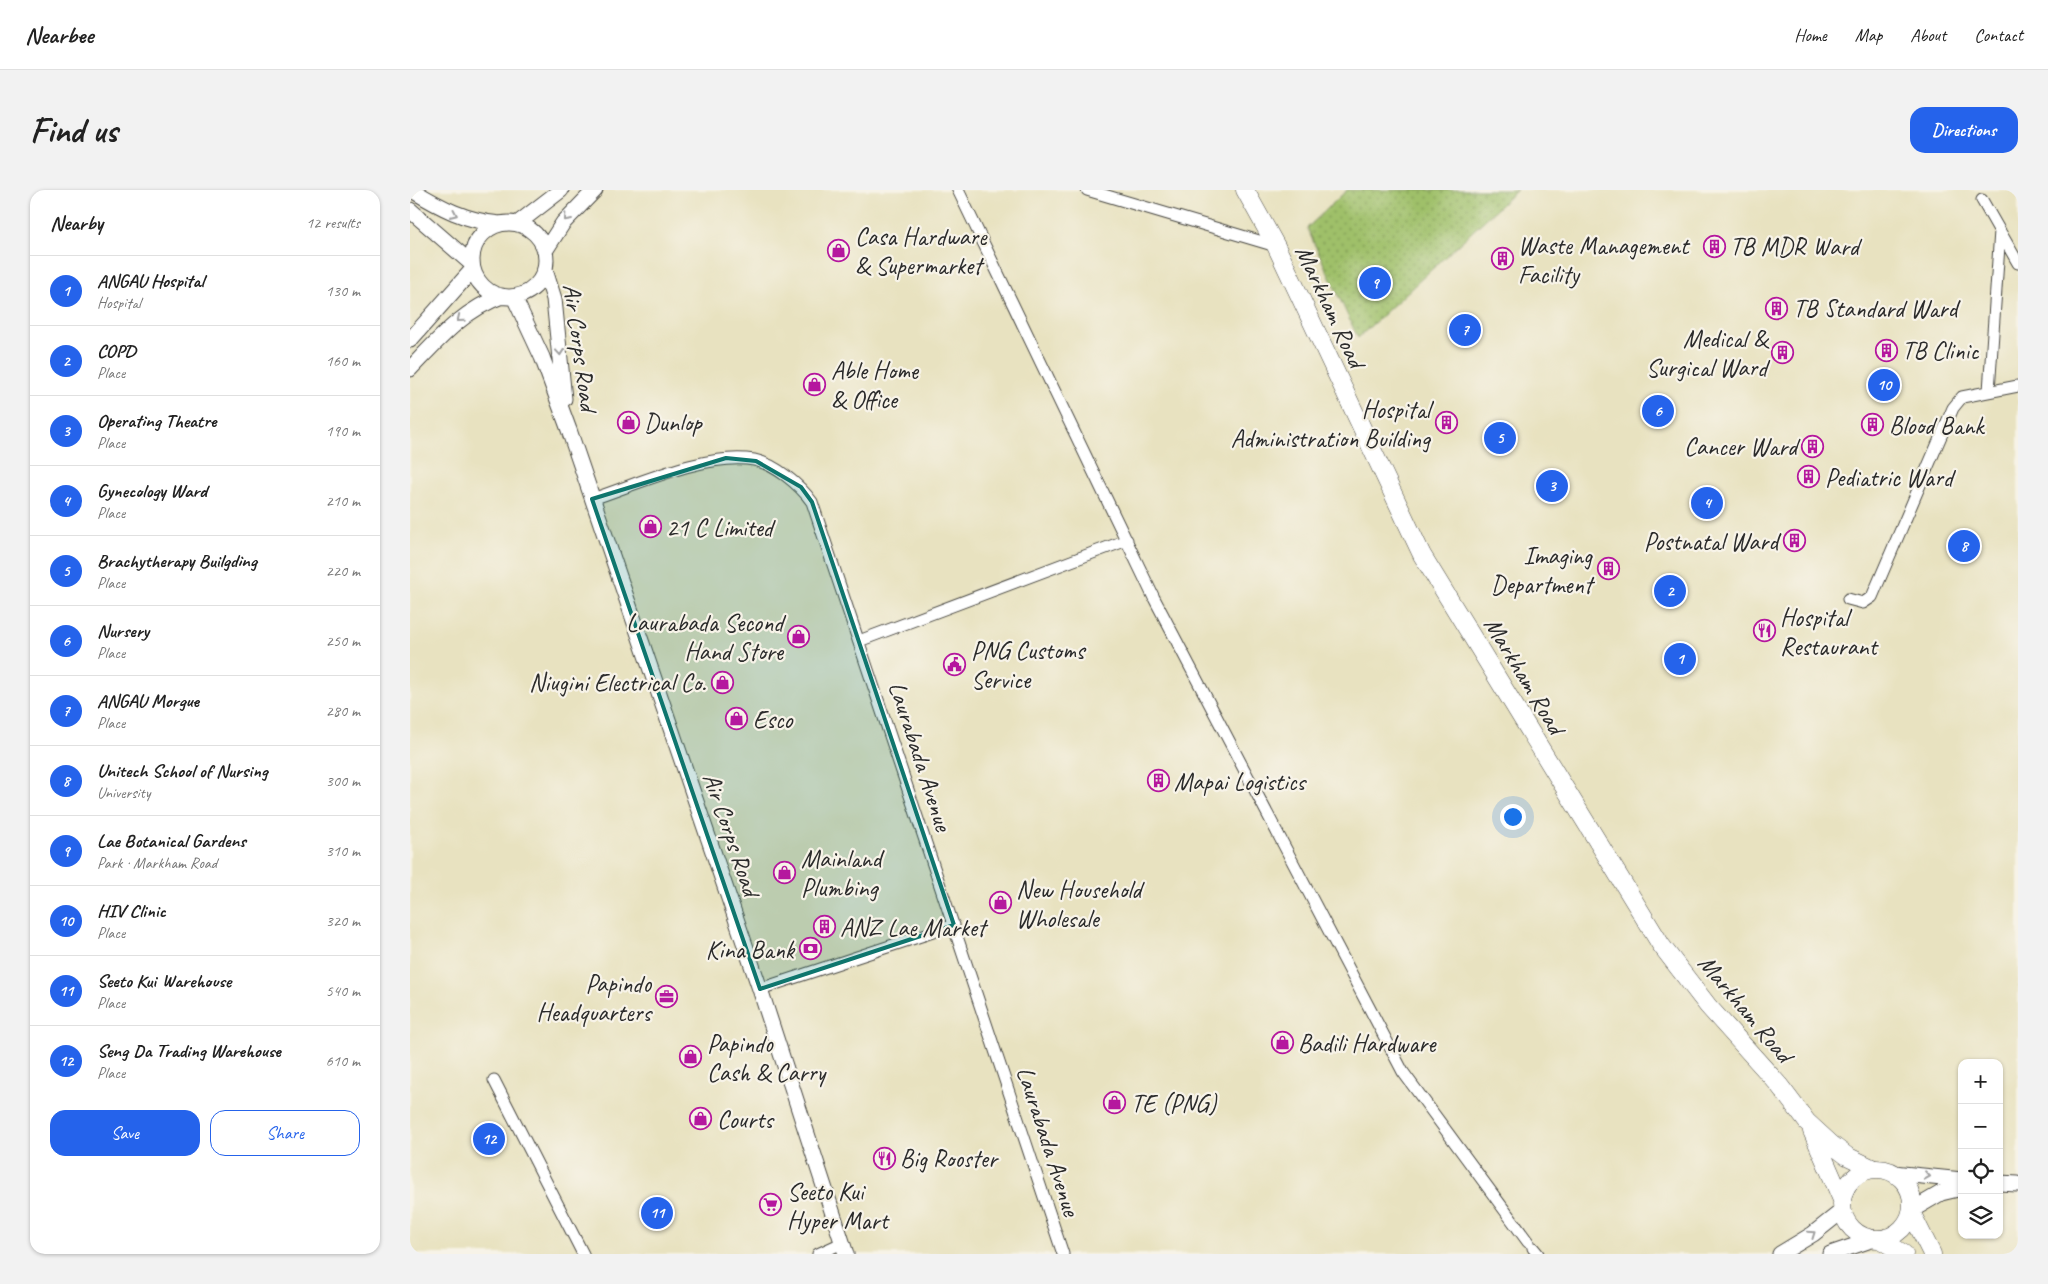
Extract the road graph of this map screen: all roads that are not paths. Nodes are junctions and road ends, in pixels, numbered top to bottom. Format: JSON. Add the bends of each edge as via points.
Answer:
{"nodes":[{"id":1,"x":412,"y":190,"type":"edge"},
{"id":2,"x":561,"y":190,"type":"edge"},
{"id":3,"x":595,"y":190,"type":"edge"},
{"id":4,"x":958,"y":190,"type":"edge"},
{"id":5,"x":1087,"y":190,"type":"edge"},
{"id":6,"x":1245,"y":190,"type":"edge"},
{"id":7,"x":1982,"y":200,"type":"dead end"},
{"id":8,"x":410,"y":210,"type":"edge"},
{"id":9,"x":502,"y":224,"type":"junction"},
{"id":10,"x":517,"y":224,"type":"junction"},
{"id":11,"x":2000,"y":231,"type":"junction"},
{"id":12,"x":1276,"y":246,"type":"junction"},
{"id":13,"x":545,"y":251,"type":"junction"},
{"id":14,"x":2018,"y":263,"type":"edge"},
{"id":15,"x":472,"y":267,"type":"junction"},
{"id":16,"x":545,"y":270,"type":"junction"},
{"id":17,"x":508,"y":297,"type":"junction"},
{"id":18,"x":410,"y":340,"type":"edge"},
{"id":19,"x":410,"y":369,"type":"edge"},
{"id":20,"x":2018,"y":386,"type":"edge"},
{"id":21,"x":1988,"y":391,"type":"junction"},
{"id":22,"x":569,"y":430,"type":"junction"},
{"id":23,"x":592,"y":499,"type":"junction"},
{"id":24,"x":1127,"y":540,"type":"junction"},
{"id":25,"x":1848,"y":599,"type":"dead end"},
{"id":26,"x":859,"y":641,"type":"junction"},
{"id":27,"x":954,"y":925,"type":"junction"},
{"id":28,"x":760,"y":989,"type":"junction"},
{"id":29,"x":494,"y":1080,"type":"dead end"},
{"id":30,"x":1807,"y":1122,"type":"junction"},
{"id":31,"x":1874,"y":1169,"type":"junction"},
{"id":32,"x":1893,"y":1172,"type":"junction"},
{"id":33,"x":1958,"y":1180,"type":"edge"},
{"id":34,"x":2003,"y":1183,"type":"edge"},
{"id":35,"x":2018,"y":1185,"type":"edge"},
{"id":36,"x":2003,"y":1187,"type":"edge"},
{"id":37,"x":1958,"y":1189,"type":"edge"},
{"id":38,"x":1842,"y":1205,"type":"junction"},
{"id":39,"x":1912,"y":1212,"type":"junction"},
{"id":40,"x":1877,"y":1240,"type":"junction"},
{"id":41,"x":1528,"y":1242,"type":"dead end"},
{"id":42,"x":844,"y":1248,"type":"edge"},
{"id":43,"x":582,"y":1254,"type":"edge"},
{"id":44,"x":818,"y":1254,"type":"edge"},
{"id":45,"x":1063,"y":1254,"type":"edge"},
{"id":46,"x":1534,"y":1254,"type":"edge"},
{"id":47,"x":1538,"y":1254,"type":"edge"},
{"id":48,"x":1780,"y":1254,"type":"edge"},
{"id":49,"x":1830,"y":1254,"type":"edge"},
{"id":50,"x":1904,"y":1254,"type":"edge"},
{"id":51,"x":1932,"y":1254,"type":"edge"}],
"edges":[{"from":1,"to":9,"type":"street","one_way":true,"via":[[464,218]]},
{"from":2,"to":10,"type":"street"},
{"from":3,"to":13,"type":"street","one_way":true,"via":[[563,223]]},
{"from":4,"to":24,"type":"street"},
{"from":5,"to":12,"type":"street"},
{"from":6,"to":12,"type":"main road","name":"Markham Road"},
{"from":7,"to":11,"type":"street"},
{"from":8,"to":15,"type":"street"},
{"from":9,"to":10,"type":"street"},
{"from":9,"to":15,"type":"street","via":[[484,233],[477,242],[472,252]]},
{"from":10,"to":13,"type":"street","via":[[535,234]]},
{"from":11,"to":14,"type":"street"},
{"from":11,"to":21,"type":"street"},
{"from":12,"to":30,"type":"main road","name":"Markham Road","via":[[1422,555],[1660,945]]},
{"from":13,"to":16,"type":"street"},
{"from":15,"to":17,"type":"street","via":[[482,285],[491,293]]},
{"from":15,"to":18,"type":"street"},
{"from":16,"to":17,"type":"street","via":[[538,283],[527,292]]},
{"from":16,"to":22,"type":"street","name":"Air Corps Road","one_way":true,"via":[[556,307]]},
{"from":17,"to":19,"type":"street","one_way":true,"via":[[485,302],[460,318]]},
{"from":17,"to":22,"type":"street","name":"Air Corps Road","via":[[542,356]]},
{"from":20,"to":21,"type":"street"},
{"from":21,"to":25,"type":"street","via":[[1962,397],[1953,408],[1872,597],[1863,603]]},
{"from":22,"to":23,"type":"street","name":"Air Corps Road"},
{"from":23,"to":26,"type":"street","name":"Laurabada Avenue","via":[[726,458],[756,461],[785,476],[801,487],[812,502]]},
{"from":23,"to":28,"type":"street","name":"Air Corps Road"},
{"from":24,"to":26,"type":"street"},
{"from":24,"to":41,"type":"street","via":[[1403,1072]]},
{"from":26,"to":27,"type":"street","name":"Laurabada Avenue"},
{"from":27,"to":28,"type":"street"},
{"from":27,"to":45,"type":"street","name":"Laurabada Avenue"},
{"from":28,"to":42,"type":"street","name":"Air Corps Road"},
{"from":29,"to":43,"type":"street"},
{"from":30,"to":31,"type":"main road","name":"Markham Road","via":[[1847,1156]]},
{"from":30,"to":38,"type":"main road","name":"Markham Road","via":[[1836,1181]]},
{"from":31,"to":32,"type":"main road"},
{"from":31,"to":38,"type":"main road","via":[[1856,1176],[1849,1183]]},
{"from":32,"to":33,"type":"street","one_way":true},
{"from":32,"to":39,"type":"main road","via":[[1909,1188],[1913,1199]]},
{"from":34,"to":35,"type":"street"},
{"from":35,"to":36,"type":"street"},
{"from":37,"to":39,"type":"street","via":[[1941,1193]]},
{"from":38,"to":40,"type":"main road","via":[[1850,1227],[1865,1238]]},
{"from":48,"to":38,"type":"street","one_way":true,"via":[[1813,1234]]},
{"from":39,"to":40,"type":"main road","via":[[1900,1231]]},
{"from":39,"to":51,"type":"main road"},
{"from":40,"to":49,"type":"street"},
{"from":40,"to":50,"type":"main road"},
{"from":42,"to":44,"type":"street"},
{"from":46,"to":47,"type":"street","via":[[1533,1248]]}]}
